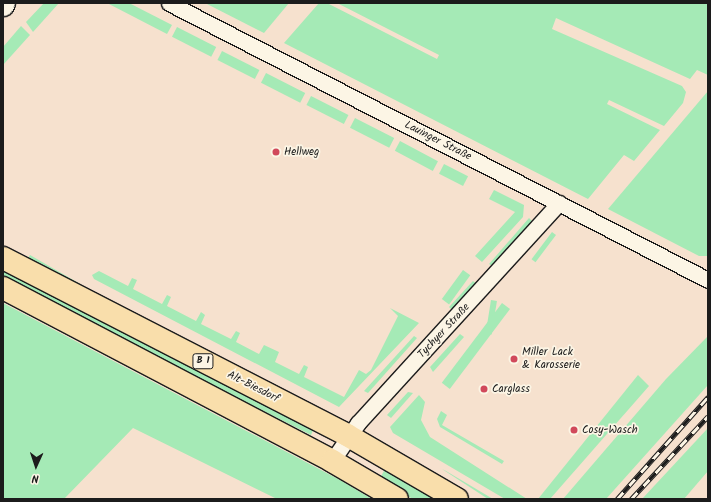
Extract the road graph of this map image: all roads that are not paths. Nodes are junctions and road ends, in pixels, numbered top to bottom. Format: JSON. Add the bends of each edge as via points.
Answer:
{"nodes":[{"id":1,"x":169,"y":3,"type":"edge"},
{"id":2,"x":558,"y":203,"type":"junction"},
{"id":3,"x":3,"y":258,"type":"edge"},
{"id":4,"x":708,"y":280,"type":"edge"},
{"id":5,"x":3,"y":288,"type":"edge"},
{"id":6,"x":347,"y":435,"type":"junction"},
{"id":7,"x":332,"y":461,"type":"junction"},
{"id":8,"x":397,"y":499,"type":"edge"},
{"id":9,"x":457,"y":499,"type":"edge"}],
"edges":[{"from":1,"to":2,"type":"street","name":"Lauinger Straße"},
{"from":2,"to":4,"type":"street","name":"Lauinger Straße"},
{"from":2,"to":6,"type":"street","name":"Tychyer Straße"},
{"from":3,"to":6,"type":"main road","name":"Alt-Biesdorf","number":"B 1"},
{"from":5,"to":7,"type":"main road","number":"B 1"},
{"from":6,"to":7,"type":"street","name":"Tychyer Straße"},
{"from":6,"to":9,"type":"main road","name":"Alt-Biesdorf","number":"B 1"},
{"from":7,"to":8,"type":"main road","number":"B 1"}]}
